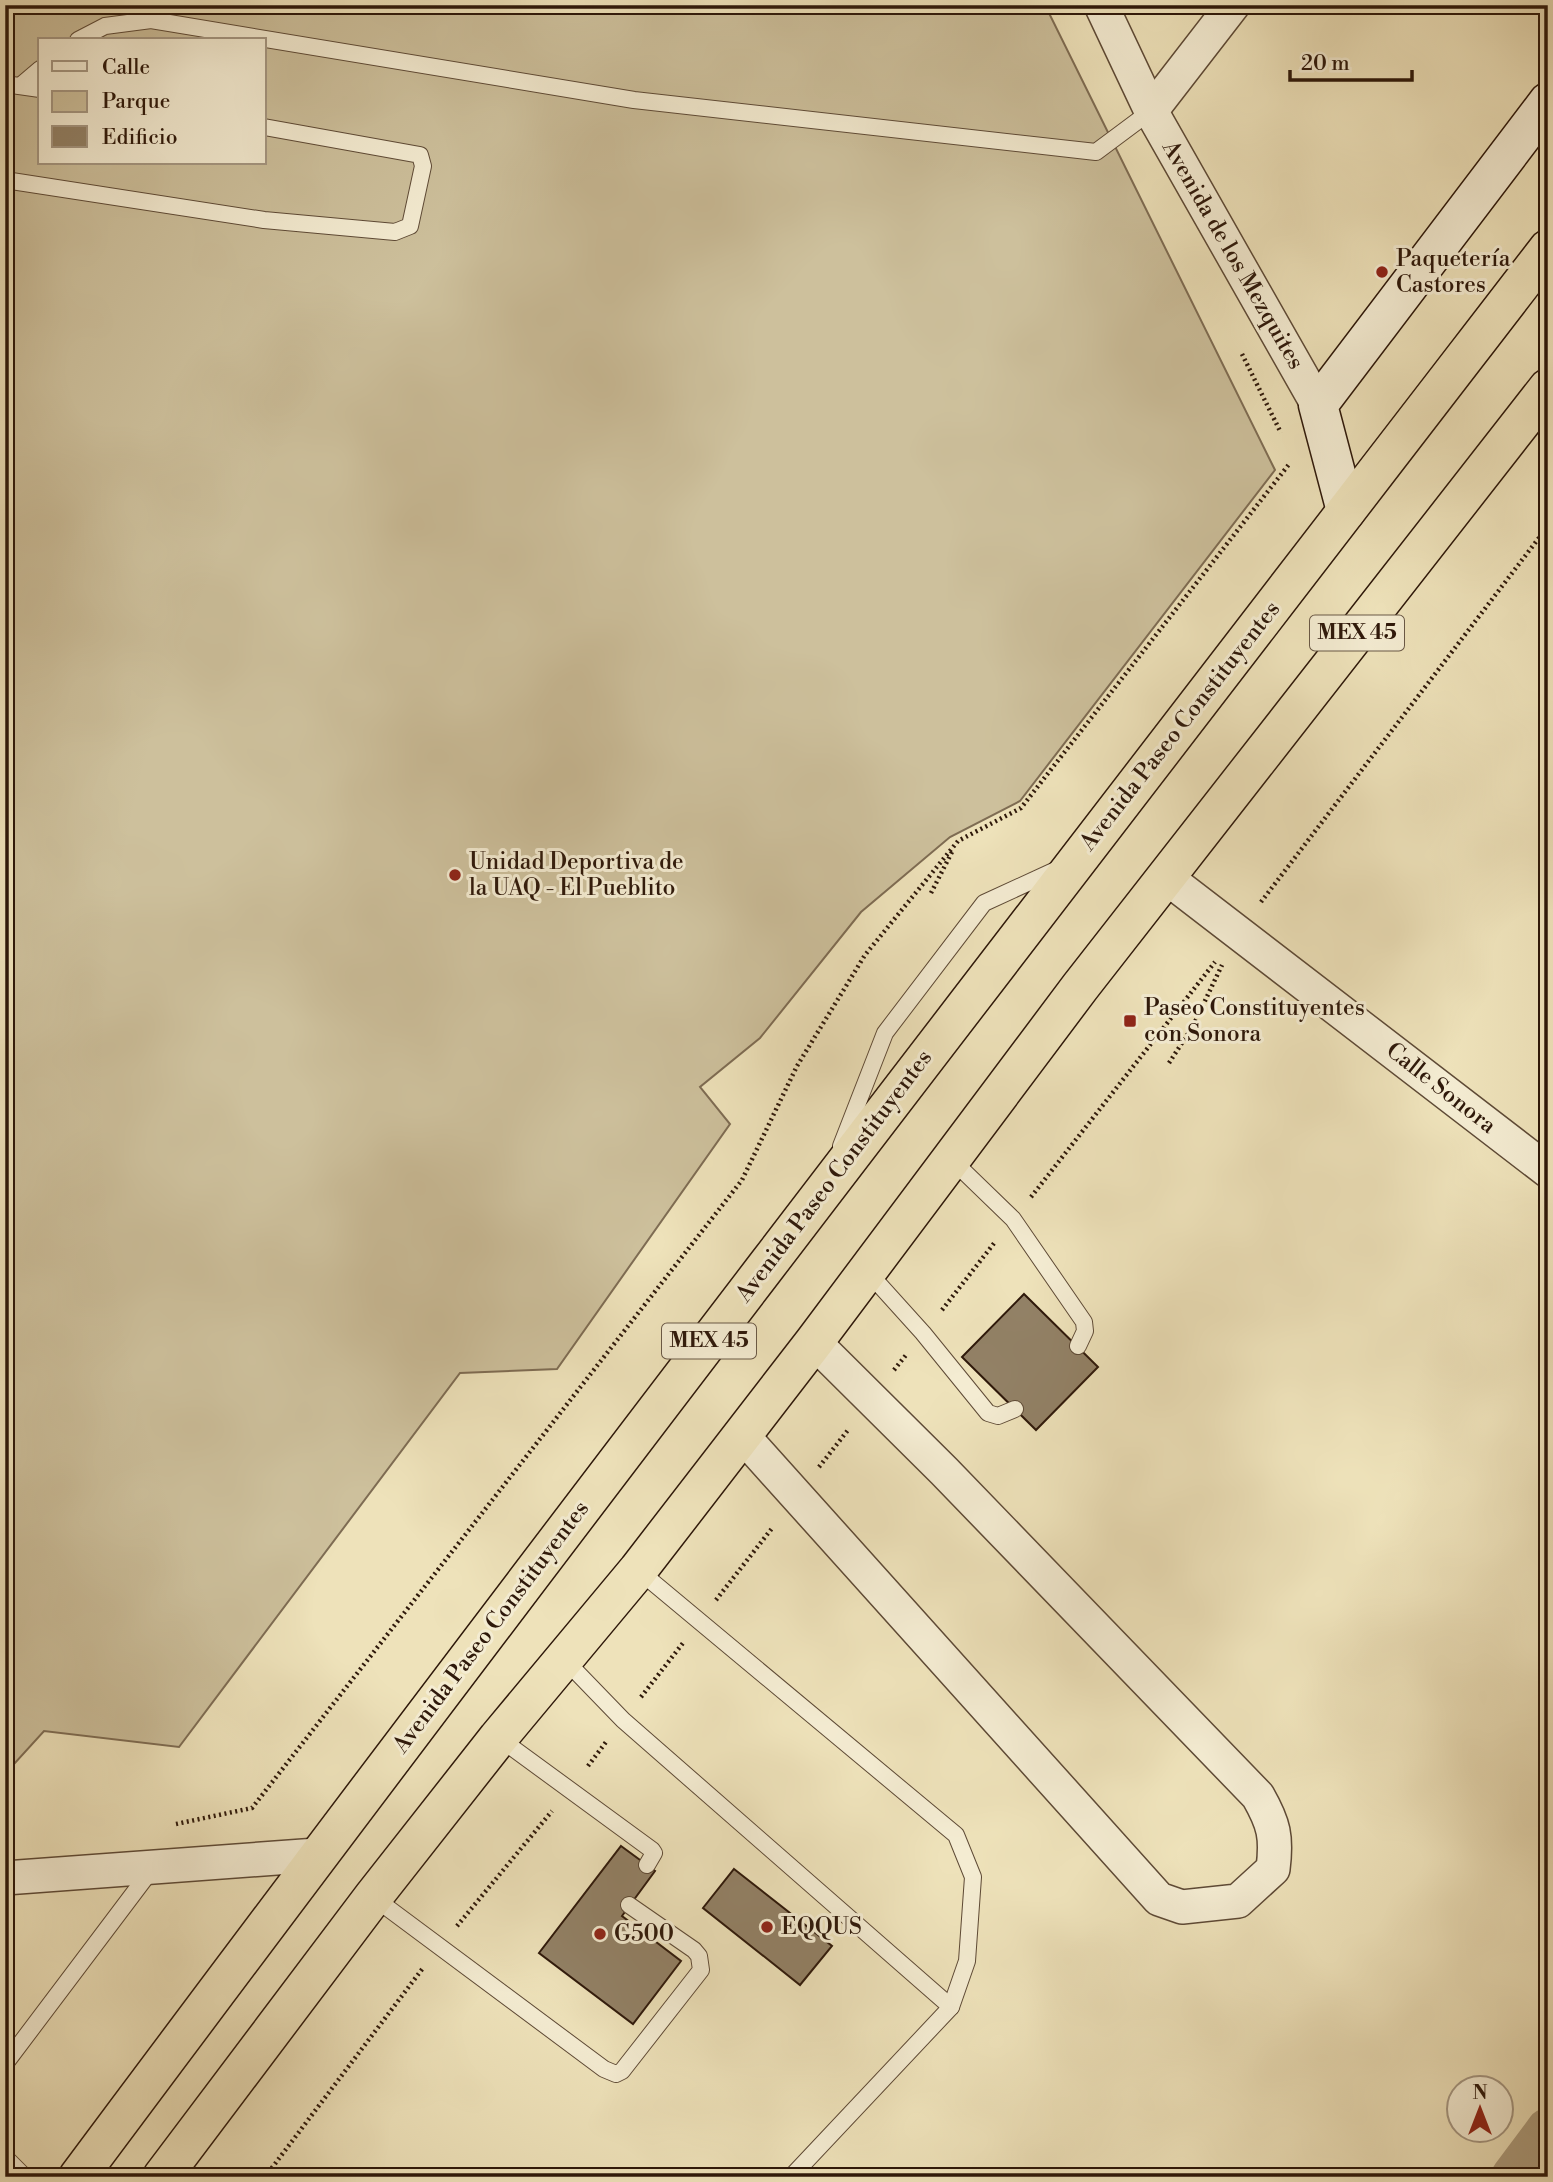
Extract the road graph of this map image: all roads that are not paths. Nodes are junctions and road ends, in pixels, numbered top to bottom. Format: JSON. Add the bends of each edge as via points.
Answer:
{"nodes":[{"id":1,"x":1101,"y":5,"type":"edge"},
{"id":2,"x":1233,"y":5,"type":"edge"},
{"id":3,"x":82,"y":38,"type":"edge"},
{"id":4,"x":260,"y":38,"type":"edge"},
{"id":5,"x":266,"y":39,"type":"edge"},
{"id":6,"x":38,"y":70,"type":"edge"},
{"id":7,"x":12,"y":85,"type":"edge"},
{"id":8,"x":38,"y":89,"type":"edge"},
{"id":9,"x":1548,"y":102,"type":"edge"},
{"id":10,"x":1152,"y":110,"type":"junction"},
{"id":11,"x":266,"y":127,"type":"edge"},
{"id":12,"x":5,"y":180,"type":"edge"},
{"id":13,"x":1548,"y":248,"type":"edge"},
{"id":14,"x":1548,"y":388,"type":"edge"},
{"id":15,"x":1318,"y":405,"type":"junction"},
{"id":16,"x":1346,"y":511,"type":"junction"},
{"id":17,"x":1167,"y":878,"type":"junction"},
{"id":18,"x":951,"y":1158,"type":"junction"},
{"id":19,"x":1548,"y":1171,"type":"edge"},
{"id":20,"x":867,"y":1271,"type":"junction"},
{"id":21,"x":814,"y":1342,"type":"junction"},
{"id":22,"x":1078,"y":1346,"type":"dead end"},
{"id":23,"x":1015,"y":1409,"type":"dead end"},
{"id":24,"x":742,"y":1435,"type":"junction"},
{"id":25,"x":638,"y":1570,"type":"junction"},
{"id":26,"x":564,"y":1659,"type":"junction"},
{"id":27,"x":498,"y":1738,"type":"junction"},
{"id":28,"x":317,"y":1855,"type":"junction"},
{"id":29,"x":647,"y":1864,"type":"dead end"},
{"id":30,"x":153,"y":1867,"type":"junction"},
{"id":31,"x":5,"y":1878,"type":"edge"},
{"id":32,"x":373,"y":1897,"type":"junction"},
{"id":33,"x":629,"y":1905,"type":"dead end"},
{"id":34,"x":951,"y":2007,"type":"junction"},
{"id":35,"x":5,"y":2064,"type":"edge"},
{"id":36,"x":5,"y":2157,"type":"edge"},
{"id":37,"x":25,"y":2177,"type":"edge"},
{"id":38,"x":78,"y":2177,"type":"edge"},
{"id":39,"x":162,"y":2177,"type":"edge"},
{"id":40,"x":791,"y":2177,"type":"edge"}],
"edges":[{"from":1,"to":10,"type":"street","name":"Avenida de los Mezquites"},
{"from":2,"to":10,"type":"street"},
{"from":3,"to":4,"type":"lane","via":[[104,26],[152,20]]},
{"from":5,"to":10,"type":"lane","via":[[634,100],[1096,152]]},
{"from":6,"to":7,"type":"lane"},
{"from":7,"to":8,"type":"lane"},
{"from":9,"to":15,"type":"street"},
{"from":10,"to":15,"type":"street","name":"Avenida de los Mezquites"},
{"from":11,"to":12,"type":"lane","via":[[420,155],[423,166],[410,226],[395,232],[264,220]]},
{"from":13,"to":16,"type":"highway","name":"Avenida Paseo Constituyentes","number":"MEX 45"},
{"from":14,"to":17,"type":"highway","number":"MEX 45"},
{"from":15,"to":16,"type":"street","name":"Avenida de los Mezquites"},
{"from":16,"to":28,"type":"highway","name":"Avenida Paseo Constituyentes","number":"MEX 45"},
{"from":17,"to":18,"type":"highway","number":"MEX 45"},
{"from":17,"to":19,"type":"street","name":"Calle Sonora"},
{"from":18,"to":20,"type":"highway","number":"MEX 45"},
{"from":18,"to":22,"type":"lane","via":[[1013,1219],[1084,1322]]},
{"from":20,"to":21,"type":"highway","number":"MEX 45"},
{"from":20,"to":23,"type":"lane","via":[[988,1413],[998,1416]]},
{"from":21,"to":24,"type":"highway","number":"MEX 45"},
{"from":21,"to":24,"type":"street","via":[[1258,1796],[1271,1819],[1276,1841],[1273,1869],[1238,1901],[1182,1907],[1159,1899]]},
{"from":24,"to":25,"type":"highway","number":"MEX 45"},
{"from":25,"to":26,"type":"highway","number":"MEX 45"},
{"from":25,"to":34,"type":"lane","via":[[956,1835],[973,1877],[967,1961]]},
{"from":26,"to":27,"type":"highway","number":"MEX 45"},
{"from":26,"to":34,"type":"lane","via":[[623,1720]]},
{"from":27,"to":29,"type":"lane","via":[[652,1850]]},
{"from":27,"to":32,"type":"highway","number":"MEX 45"},
{"from":28,"to":30,"type":"street"},
{"from":28,"to":38,"type":"highway","name":"Avenida Paseo Constituyentes","number":"MEX 45"},
{"from":30,"to":31,"type":"street"},
{"from":30,"to":35,"type":"lane"},
{"from":32,"to":33,"type":"lane","via":[[616,2074],[701,1970],[694,1950]]},
{"from":32,"to":39,"type":"highway","number":"MEX 45"},
{"from":34,"to":40,"type":"lane"},
{"from":36,"to":37,"type":"lane"}]}
